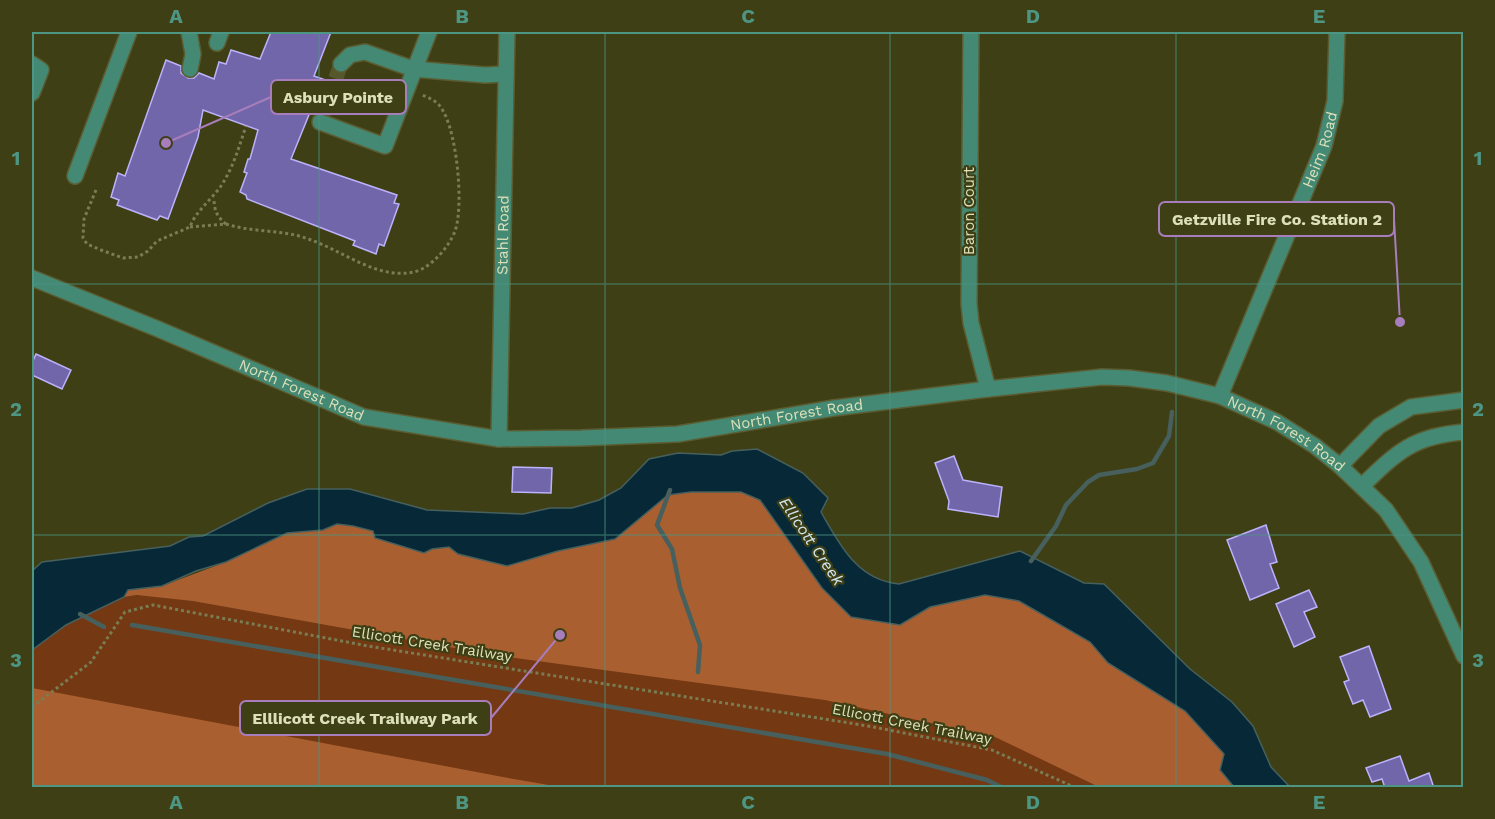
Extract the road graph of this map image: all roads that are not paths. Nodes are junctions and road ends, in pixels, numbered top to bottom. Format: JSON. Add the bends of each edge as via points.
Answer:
{"nodes":[{"id":1,"x":129,"y":32,"type":"edge"},
{"id":2,"x":189,"y":32,"type":"edge"},
{"id":3,"x":429,"y":32,"type":"edge"},
{"id":4,"x":507,"y":32,"type":"edge"},
{"id":5,"x":971,"y":32,"type":"edge"},
{"id":6,"x":1336,"y":32,"type":"edge"},
{"id":7,"x":32,"y":64,"type":"edge"},
{"id":8,"x":341,"y":64,"type":"dead end"},
{"id":9,"x":190,"y":69,"type":"dead end"},
{"id":10,"x":413,"y":69,"type":"junction"},
{"id":11,"x":506,"y":74,"type":"junction"},
{"id":12,"x":32,"y":93,"type":"edge"},
{"id":13,"x":320,"y":122,"type":"dead end"},
{"id":14,"x":75,"y":176,"type":"dead end"},
{"id":15,"x":32,"y":278,"type":"edge"},
{"id":16,"x":988,"y":389,"type":"junction"},
{"id":17,"x":1220,"y":396,"type":"junction"},
{"id":18,"x":1464,"y":400,"type":"edge"},
{"id":19,"x":1464,"y":432,"type":"edge"},
{"id":20,"x":499,"y":439,"type":"junction"},
{"id":21,"x":1340,"y":466,"type":"junction"},
{"id":22,"x":1362,"y":486,"type":"junction"},
{"id":23,"x":1464,"y":656,"type":"edge"}],
"edges":[{"from":1,"to":14,"type":"street"},
{"from":2,"to":9,"type":"street","via":[[193,54]]},
{"from":3,"to":10,"type":"street"},
{"from":4,"to":11,"type":"street","name":"Stahl Road"},
{"from":5,"to":16,"type":"street","name":"Baron Court","via":[[969,304]]},
{"from":6,"to":17,"type":"street","name":"Heim Road","via":[[1335,101],[1324,146]]},
{"from":7,"to":12,"type":"street","via":[[41,70]]},
{"from":8,"to":10,"type":"street","via":[[350,55],[365,52]]},
{"from":10,"to":11,"type":"street"},
{"from":10,"to":13,"type":"street","via":[[385,146]]},
{"from":11,"to":20,"type":"street","name":"Stahl Road"},
{"from":15,"to":20,"type":"street","name":"North Forest Road","via":[[364,417]]},
{"from":16,"to":17,"type":"street","name":"North Forest Road","via":[[1102,377],[1167,384]]},
{"from":16,"to":20,"type":"street","name":"North Forest Road","via":[[834,408],[678,434]]},
{"from":17,"to":21,"type":"street","name":"North Forest Road","via":[[1277,422]]},
{"from":18,"to":21,"type":"street","via":[[1412,407],[1379,426]]},
{"from":19,"to":22,"type":"street","via":[[1440,434],[1415,443],[1391,458]]},
{"from":21,"to":22,"type":"street","name":"North Forest Road"},
{"from":22,"to":23,"type":"street","name":"North Forest Road","via":[[1386,510],[1421,562]]}]}
